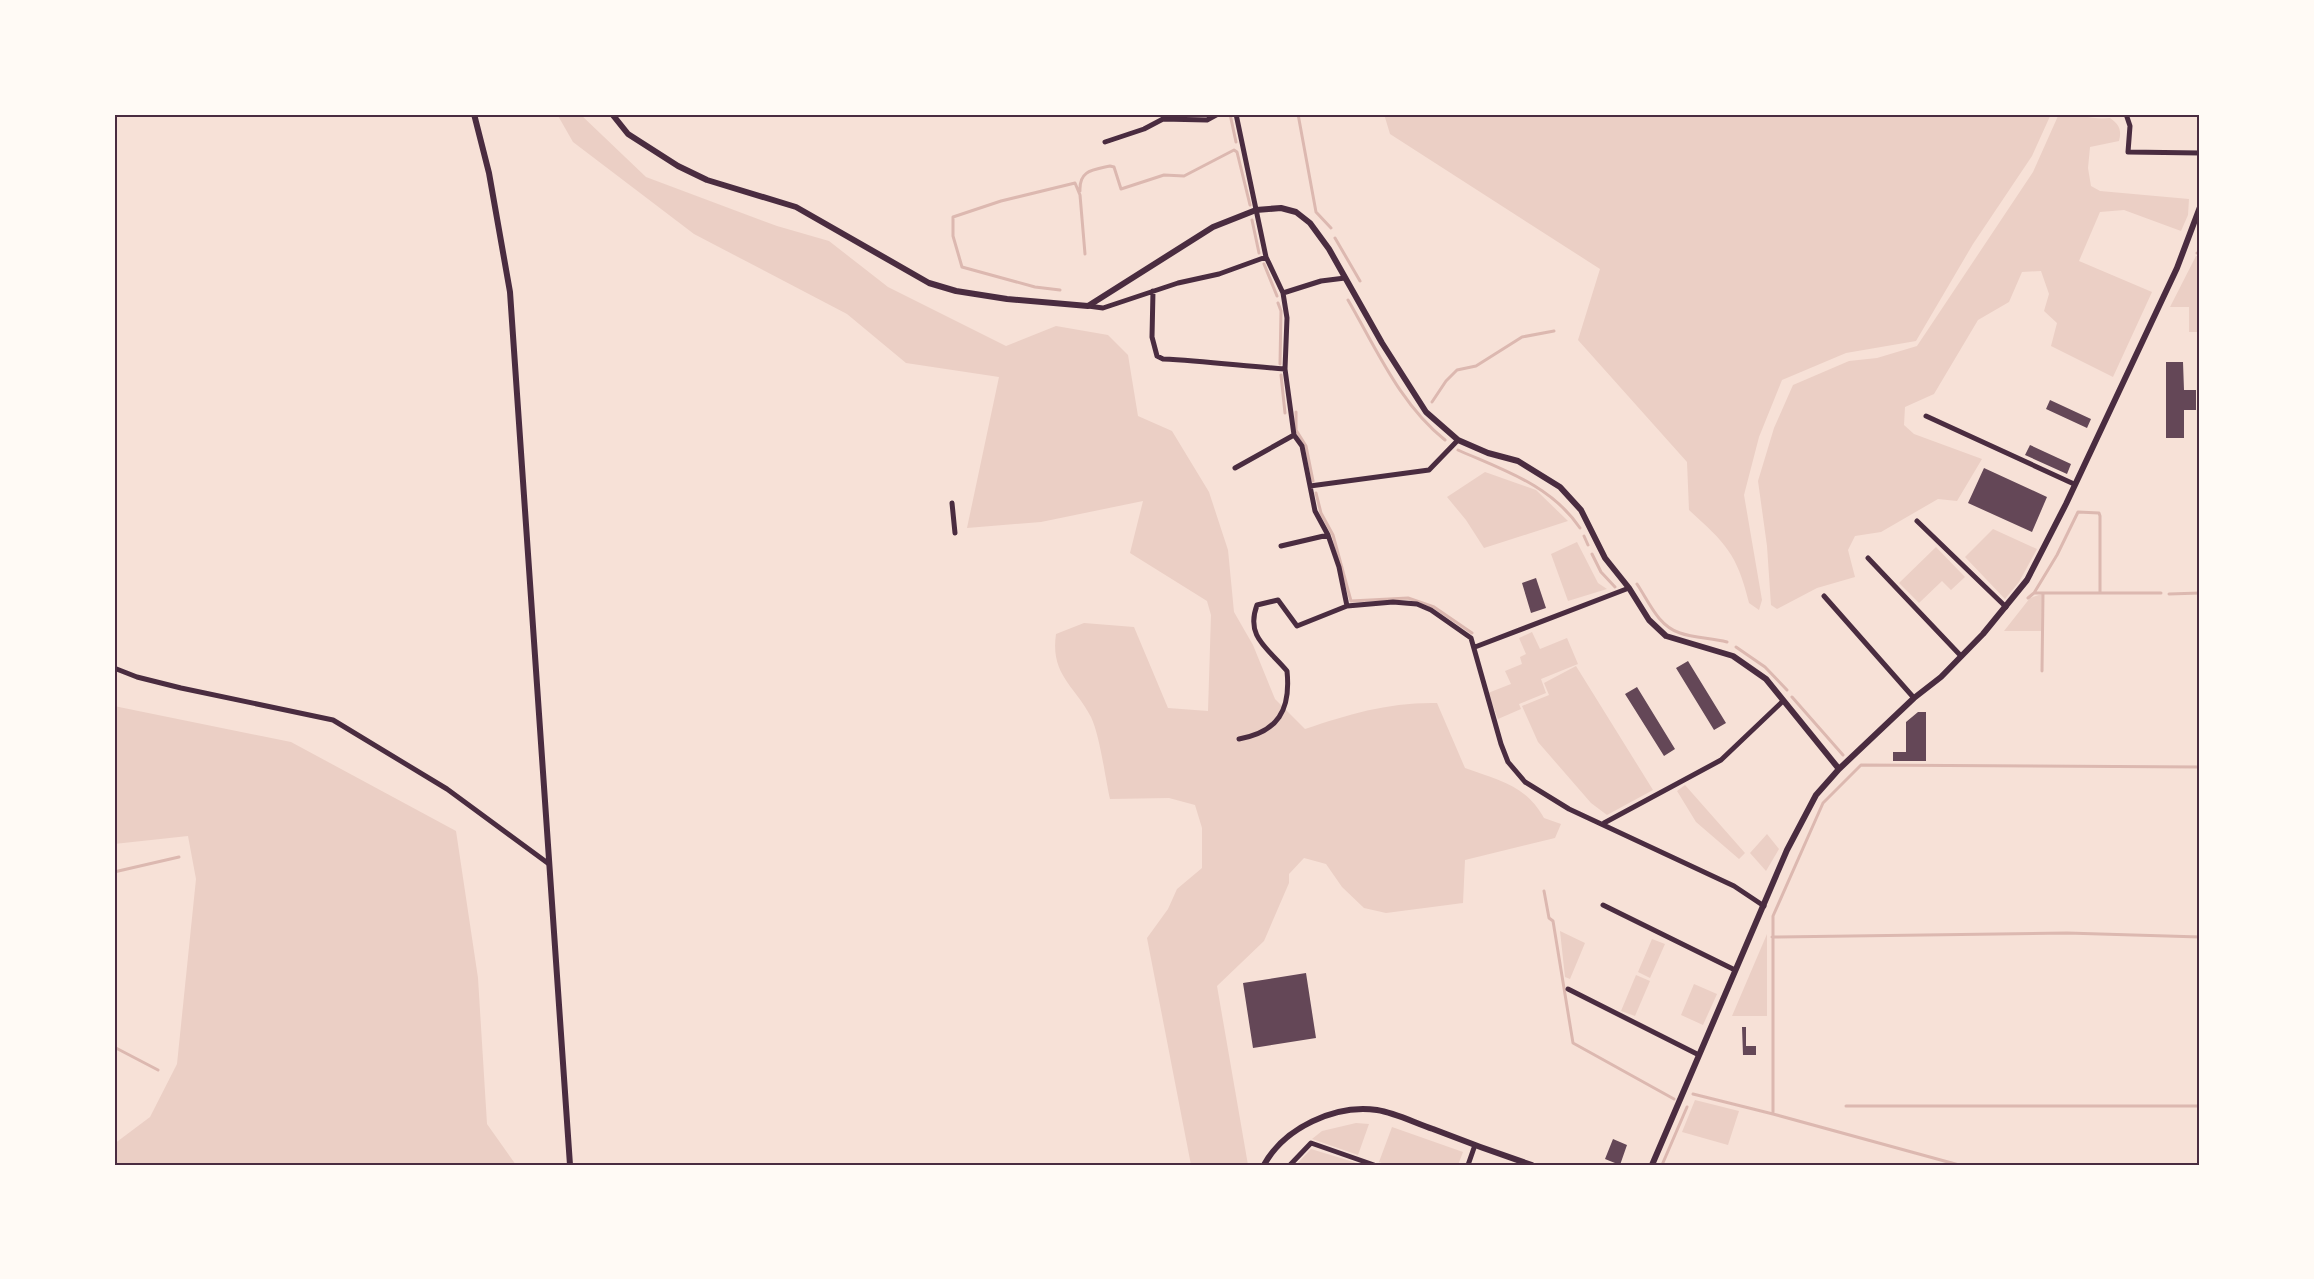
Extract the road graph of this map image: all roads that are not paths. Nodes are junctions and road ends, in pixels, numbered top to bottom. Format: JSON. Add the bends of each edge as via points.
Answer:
{"nodes":[{"id":1,"x":474,"y":114,"type":"edge"},
{"id":2,"x":612,"y":114,"type":"edge"},
{"id":3,"x":1218,"y":114,"type":"edge"},
{"id":4,"x":1236,"y":114,"type":"edge"},
{"id":5,"x":2126,"y":114,"type":"edge"},
{"id":6,"x":1105,"y":142,"type":"dead end"},
{"id":7,"x":2200,"y":153,"type":"edge"},
{"id":8,"x":2200,"y":207,"type":"edge"},
{"id":9,"x":1256,"y":210,"type":"junction"},
{"id":10,"x":1266,"y":257,"type":"junction"},
{"id":11,"x":1345,"y":278,"type":"junction"},
{"id":12,"x":1153,"y":291,"type":"junction"},
{"id":13,"x":1282,"y":293,"type":"junction"},
{"id":14,"x":1088,"y":306,"type":"junction"},
{"id":15,"x":1285,"y":369,"type":"junction"},
{"id":16,"x":1926,"y":416,"type":"dead end"},
{"id":17,"x":1294,"y":435,"type":"junction"},
{"id":18,"x":1458,"y":440,"type":"junction"},
{"id":19,"x":1235,"y":468,"type":"dead end"},
{"id":20,"x":2074,"y":484,"type":"junction"},
{"id":21,"x":1310,"y":486,"type":"junction"},
{"id":22,"x":952,"y":503,"type":"dead end"},
{"id":23,"x":1917,"y":521,"type":"dead end"},
{"id":24,"x":955,"y":533,"type":"dead end"},
{"id":25,"x":1328,"y":536,"type":"junction"},
{"id":26,"x":1281,"y":546,"type":"dead end"},
{"id":27,"x":1868,"y":558,"type":"dead end"},
{"id":28,"x":1629,"y":588,"type":"junction"},
{"id":29,"x":1824,"y":596,"type":"dead end"},
{"id":30,"x":1347,"y":606,"type":"junction"},
{"id":31,"x":2006,"y":607,"type":"junction"},
{"id":32,"x":1475,"y":647,"type":"junction"},
{"id":33,"x":1961,"y":656,"type":"junction"},
{"id":34,"x":114,"y":668,"type":"edge"},
{"id":35,"x":1914,"y":698,"type":"junction"},
{"id":36,"x":1783,"y":700,"type":"junction"},
{"id":37,"x":1239,"y":739,"type":"dead end"},
{"id":38,"x":1839,"y":769,"type":"junction"},
{"id":39,"x":1604,"y":823,"type":"junction"},
{"id":40,"x":549,"y":864,"type":"junction"},
{"id":41,"x":1603,"y":905,"type":"dead end"},
{"id":42,"x":1764,"y":906,"type":"junction"},
{"id":43,"x":1735,"y":970,"type":"junction"},
{"id":44,"x":1568,"y":989,"type":"dead end"},
{"id":45,"x":1699,"y":1055,"type":"junction"},
{"id":46,"x":1475,"y":1145,"type":"junction"},
{"id":47,"x":1360,"y":1163,"type":"edge"},
{"id":48,"x":570,"y":1165,"type":"edge"},
{"id":49,"x":1264,"y":1165,"type":"edge"},
{"id":50,"x":1290,"y":1165,"type":"edge"},
{"id":51,"x":1374,"y":1165,"type":"edge"},
{"id":52,"x":1468,"y":1165,"type":"edge"},
{"id":53,"x":1532,"y":1165,"type":"edge"},
{"id":54,"x":1652,"y":1165,"type":"edge"}],
"edges":[{"from":1,"to":40,"type":"street","via":[[489,173],[510,292]]},
{"from":2,"to":14,"type":"street","via":[[628,134],[678,166],[707,180],[796,207],[929,283],[987,296]]},
{"from":3,"to":6,"type":"street","via":[[1208,120],[1163,119]]},
{"from":4,"to":9,"type":"street"},
{"from":5,"to":7,"type":"street","via":[[2130,126],[2128,152]]},
{"from":8,"to":20,"type":"street","via":[[2177,268]]},
{"from":9,"to":10,"type":"street"},
{"from":9,"to":11,"type":"street","via":[[1281,208],[1296,212],[1324,240]]},
{"from":9,"to":14,"type":"street","via":[[1213,227]]},
{"from":10,"to":12,"type":"street"},
{"from":10,"to":13,"type":"street"},
{"from":11,"to":13,"type":"street"},
{"from":11,"to":18,"type":"street","via":[[1426,412]]},
{"from":12,"to":14,"type":"street","via":[[1103,308]]},
{"from":12,"to":15,"type":"street","via":[[1152,337],[1157,356]]},
{"from":13,"to":15,"type":"street","via":[[1287,318]]},
{"from":15,"to":17,"type":"street"},
{"from":16,"to":20,"type":"street"},
{"from":17,"to":19,"type":"street"},
{"from":17,"to":21,"type":"street","via":[[1302,446]]},
{"from":18,"to":21,"type":"street","via":[[1429,470]]},
{"from":18,"to":28,"type":"street","via":[[1518,461],[1560,487],[1581,510],[1605,558]]},
{"from":20,"to":31,"type":"street","via":[[2032,571]]},
{"from":21,"to":25,"type":"street","via":[[1315,511]]},
{"from":22,"to":24,"type":"street"},
{"from":23,"to":31,"type":"street"},
{"from":25,"to":26,"type":"street"},
{"from":25,"to":30,"type":"street"},
{"from":27,"to":33,"type":"street"},
{"from":28,"to":32,"type":"street"},
{"from":28,"to":36,"type":"street","via":[[1649,620],[1666,636],[1733,656],[1766,679]]},
{"from":29,"to":35,"type":"street"},
{"from":30,"to":32,"type":"street","via":[[1416,604],[1472,638]]},
{"from":30,"to":37,"type":"street","via":[[1297,626],[1278,600],[1257,605],[1252,620],[1254,631],[1287,671],[1286,702],[1276,723],[1260,735]]},
{"from":31,"to":33,"type":"street"},
{"from":32,"to":39,"type":"street","via":[[1508,762],[1533,787],[1569,809]]},
{"from":33,"to":35,"type":"street"},
{"from":34,"to":40,"type":"street","via":[[181,688],[333,720],[447,789]]},
{"from":35,"to":38,"type":"street"},
{"from":36,"to":38,"type":"street"},
{"from":36,"to":39,"type":"street","via":[[1721,760]]},
{"from":38,"to":42,"type":"street","via":[[1816,795],[1800,822]]},
{"from":39,"to":42,"type":"street","via":[[1734,886]]},
{"from":40,"to":48,"type":"street"},
{"from":41,"to":43,"type":"street"},
{"from":42,"to":43,"type":"street"},
{"from":43,"to":45,"type":"street"},
{"from":44,"to":45,"type":"street"},
{"from":45,"to":54,"type":"street"},
{"from":46,"to":49,"type":"street","via":[[1378,1110],[1344,1110],[1290,1134]]},
{"from":46,"to":52,"type":"street"},
{"from":46,"to":53,"type":"street"},
{"from":47,"to":50,"type":"street","via":[[1311,1143]]},
{"from":47,"to":51,"type":"street"}]}
